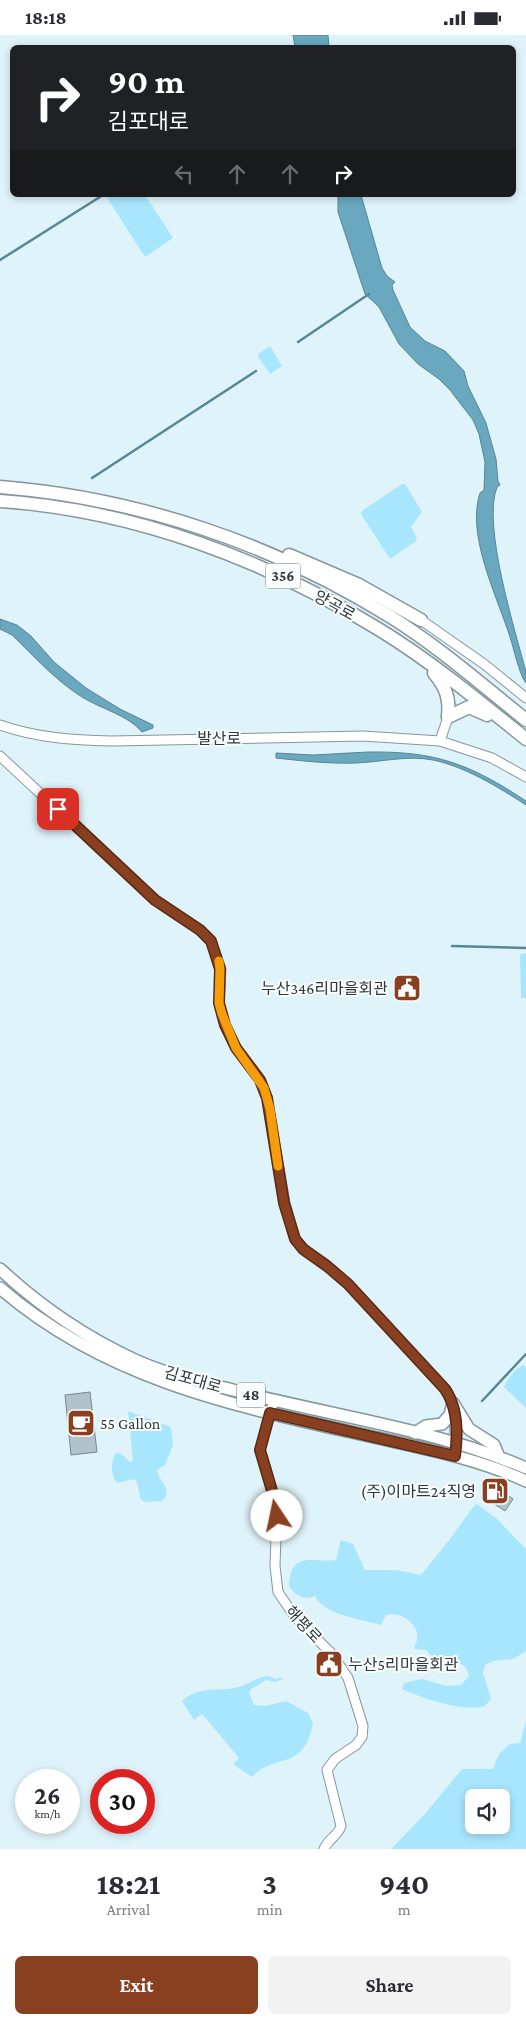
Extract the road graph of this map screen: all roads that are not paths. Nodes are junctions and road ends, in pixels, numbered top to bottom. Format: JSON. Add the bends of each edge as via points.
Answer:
{"nodes":[{"id":1,"x":0,"y":487,"type":"edge"},
{"id":2,"x":0,"y":501,"type":"edge"},
{"id":3,"x":225,"y":536,"type":"junction"},
{"id":4,"x":421,"y":620,"type":"joint"},
{"id":5,"x":418,"y":657,"type":"junction"},
{"id":6,"x":526,"y":698,"type":"edge"},
{"id":7,"x":448,"y":717,"type":"junction"},
{"id":8,"x":526,"y":720,"type":"edge"},
{"id":9,"x":0,"y":725,"type":"edge"},
{"id":10,"x":524,"y":738,"type":"edge"},
{"id":11,"x":440,"y":741,"type":"junction"},
{"id":12,"x":0,"y":757,"type":"edge"},
{"id":13,"x":526,"y":777,"type":"edge"},
{"id":14,"x":0,"y":1269,"type":"edge"},
{"id":15,"x":0,"y":1288,"type":"edge"},
{"id":16,"x":274,"y":1400,"type":"junction"},
{"id":17,"x":453,"y":1403,"type":"junction"},
{"id":18,"x":320,"y":1411,"type":"junction"},
{"id":19,"x":270,"y":1413,"type":"junction"},
{"id":20,"x":317,"y":1424,"type":"junction"},
{"id":21,"x":416,"y":1433,"type":"junction"},
{"id":22,"x":457,"y":1443,"type":"junction"},
{"id":23,"x":455,"y":1456,"type":"junction"},
{"id":24,"x":499,"y":1457,"type":"junction"},
{"id":25,"x":526,"y":1468,"type":"edge"},
{"id":26,"x":526,"y":1481,"type":"edge"},
{"id":27,"x":324,"y":1849,"type":"edge"}],
"edges":[{"from":1,"to":3,"type":"highway","name":"양곡로","number":"356","via":[[120,505]]},
{"from":2,"to":5,"type":"highway","name":"양곡로","number":"356","via":[[61,508],[112,519],[162,531],[239,557],[323,597]]},
{"from":3,"to":4,"type":"highway","via":[[319,567],[393,602]]},
{"from":3,"to":8,"type":"highway","name":"양곡로","number":"356","via":[[328,581],[392,617]]},
{"from":4,"to":6,"type":"street"},
{"from":5,"to":7,"type":"highway","via":[[447,692]]},
{"from":5,"to":10,"type":"highway","name":"양곡로","number":"356"},
{"from":7,"to":10,"type":"highway","via":[[462,709],[475,709]]},
{"from":7,"to":11,"type":"street"},
{"from":9,"to":11,"type":"street","name":"발산로","via":[[42,737],[112,741],[363,736]]},
{"from":11,"to":13,"type":"street","name":"발산로","via":[[492,758]]},
{"from":12,"to":17,"type":"street","via":[[155,900],[211,941],[220,969],[219,1003],[225,1025],[236,1048],[260,1080],[267,1098],[284,1203],[295,1239],[352,1288],[445,1389]]},
{"from":14,"to":16,"type":"main road","name":"김포대로","number":"48","via":[[26,1293],[84,1334],[136,1361],[176,1375]]},
{"from":15,"to":19,"type":"main road","name":"김포대로","number":"48","via":[[60,1333],[125,1367],[188,1391]]},
{"from":16,"to":18,"type":"main road","name":"김포대로","number":"48"},
{"from":16,"to":19,"type":"street","name":"해평로"},
{"from":17,"to":21,"type":"main road","via":[[450,1415],[442,1424],[426,1426]]},
{"from":17,"to":22,"type":"street"},
{"from":17,"to":24,"type":"main road","via":[[469,1429],[494,1445]]},
{"from":18,"to":20,"type":"main road"},
{"from":18,"to":21,"type":"main road","name":"김포대로","number":"48"},
{"from":19,"to":20,"type":"main road","name":"김포대로","number":"48"},
{"from":19,"to":27,"type":"street","name":"해평로","via":[[260,1450],[277,1507],[275,1566],[278,1591],[294,1617],[332,1655],[348,1678],[363,1726],[362,1737],[356,1745],[335,1759],[327,1769],[341,1826]]},
{"from":20,"to":23,"type":"main road","name":"김포대로","number":"48"},
{"from":21,"to":22,"type":"main road","name":"김포대로","number":"48"},
{"from":22,"to":23,"type":"street"},
{"from":22,"to":24,"type":"main road","name":"김포대로","number":"48"},
{"from":23,"to":26,"type":"main road","name":"김포대로","number":"48"},
{"from":24,"to":25,"type":"main road","name":"김포대로","number":"48"}]}
